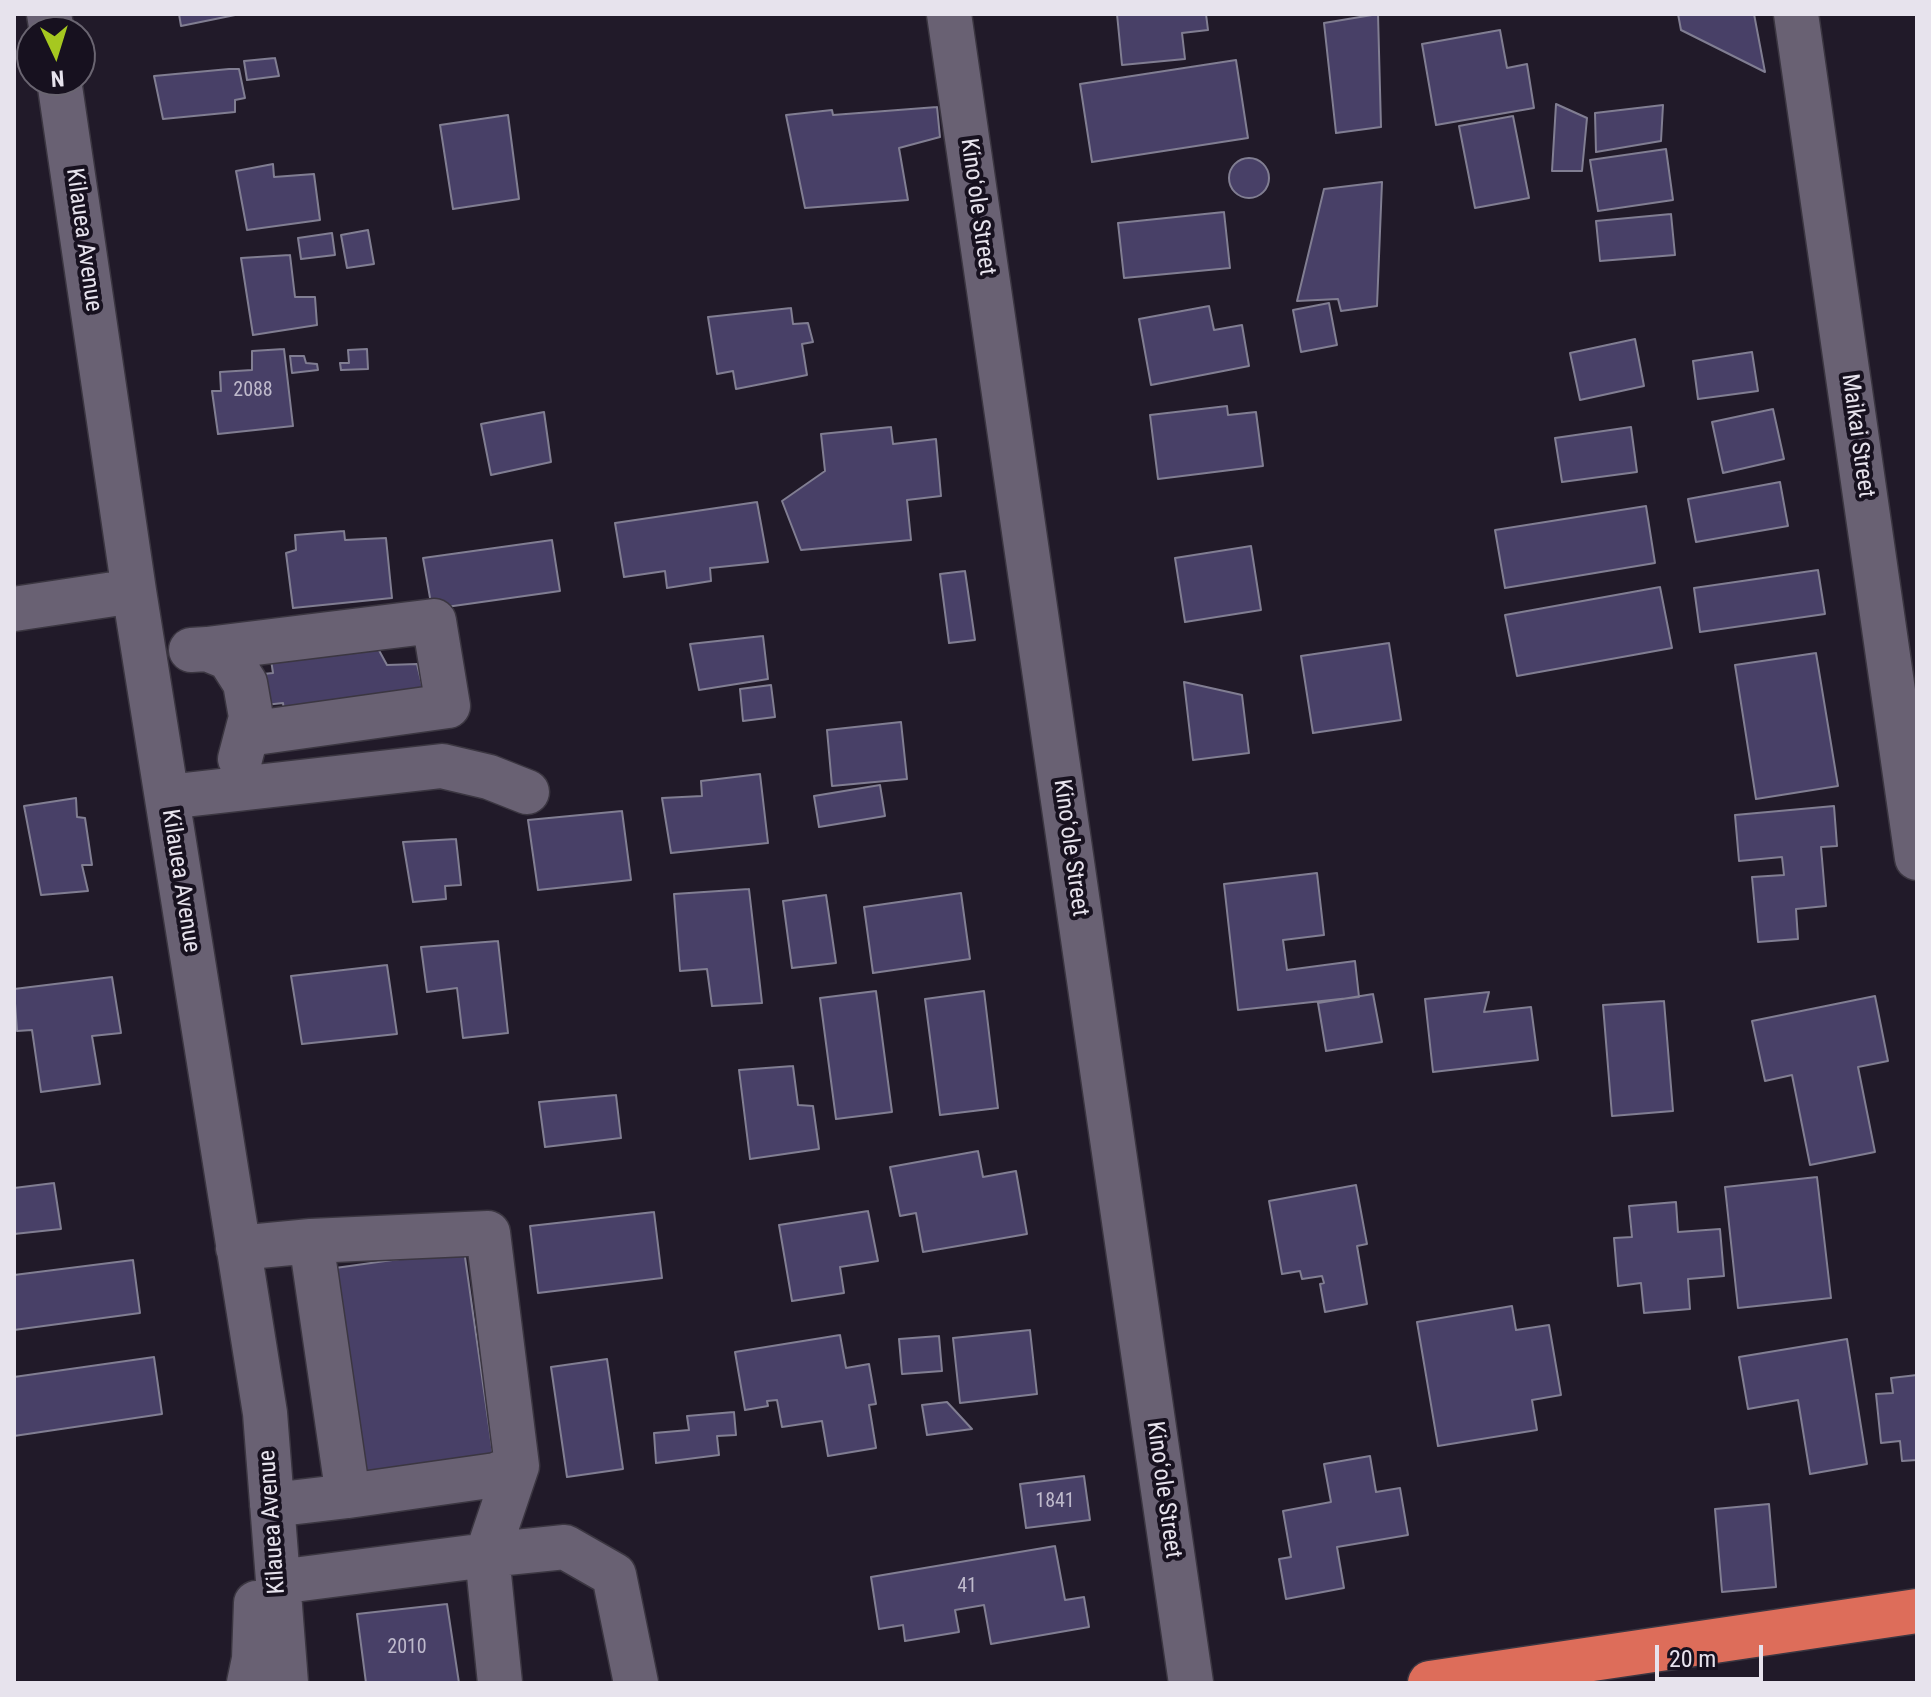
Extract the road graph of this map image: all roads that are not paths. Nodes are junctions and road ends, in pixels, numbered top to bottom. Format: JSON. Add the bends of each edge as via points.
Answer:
{"nodes":[{"id":1,"x":949,"y":14,"type":"edge"},
{"id":2,"x":1796,"y":14,"type":"edge"},
{"id":3,"x":61,"y":96,"type":"edge"},
{"id":4,"x":134,"y":591,"type":"junction"},
{"id":5,"x":14,"y":609,"type":"edge"},
{"id":6,"x":207,"y":649,"type":"junction"},
{"id":7,"x":144,"y":652,"type":"junction"},
{"id":8,"x":248,"y":734,"type":"junction"},
{"id":9,"x":228,"y":791,"type":"junction"},
{"id":10,"x":527,"y":792,"type":"dead end"},
{"id":11,"x":167,"y":797,"type":"junction"},
{"id":12,"x":1917,"y":858,"type":"edge"},
{"id":13,"x":311,"y":1241,"type":"junction"},
{"id":14,"x":238,"y":1248,"type":"junction"},
{"id":15,"x":265,"y":1413,"type":"junction"},
{"id":16,"x":517,"y":1466,"type":"junction"},
{"id":17,"x":348,"y":1496,"type":"junction"},
{"id":18,"x":272,"y":1505,"type":"junction"},
{"id":19,"x":487,"y":1555,"type":"junction"},
{"id":20,"x":278,"y":1582,"type":"junction"},
{"id":21,"x":1917,"y":1611,"type":"edge"},
{"id":22,"x":249,"y":1683,"type":"edge"},
{"id":23,"x":286,"y":1683,"type":"edge"},
{"id":24,"x":500,"y":1683,"type":"edge"},
{"id":25,"x":636,"y":1683,"type":"edge"},
{"id":26,"x":1191,"y":1683,"type":"edge"},
{"id":27,"x":1430,"y":1683,"type":"edge"}],
"edges":[{"from":1,"to":26,"type":"street","name":"Kinoʻole Street"},
{"from":2,"to":12,"type":"street","name":"Maikai Street"},
{"from":3,"to":4,"type":"street","name":"Kilauea Avenue"},
{"from":4,"to":5,"type":"street"},
{"from":4,"to":7,"type":"street","name":"Kilauea Avenue"},
{"from":6,"to":7,"type":"street"},
{"from":6,"to":8,"type":"street","via":[[229,658],[245,683]]},
{"from":6,"to":8,"type":"street","via":[[434,621],[448,706]]},
{"from":7,"to":11,"type":"street","name":"Kilauea Avenue"},
{"from":8,"to":9,"type":"street"},
{"from":9,"to":10,"type":"street","via":[[442,766]]},
{"from":9,"to":11,"type":"street"},
{"from":11,"to":14,"type":"street","name":"Kilauea Avenue"},
{"from":13,"to":14,"type":"street"},
{"from":13,"to":16,"type":"street","via":[[488,1233]]},
{"from":13,"to":17,"type":"street"},
{"from":14,"to":15,"type":"street","name":"Kilauea Avenue"},
{"from":15,"to":18,"type":"street","name":"Kilauea Avenue"},
{"from":15,"to":22,"type":"street"},
{"from":16,"to":17,"type":"street","via":[[496,1475]]},
{"from":16,"to":19,"type":"street"},
{"from":17,"to":18,"type":"street"},
{"from":18,"to":20,"type":"street","name":"Kilauea Avenue"},
{"from":19,"to":20,"type":"street"},
{"from":19,"to":24,"type":"street"},
{"from":19,"to":25,"type":"street","via":[[565,1547],[614,1575]]},
{"from":20,"to":23,"type":"street","name":"Kilauea Avenue"},
{"from":21,"to":27,"type":"highway"}]}
